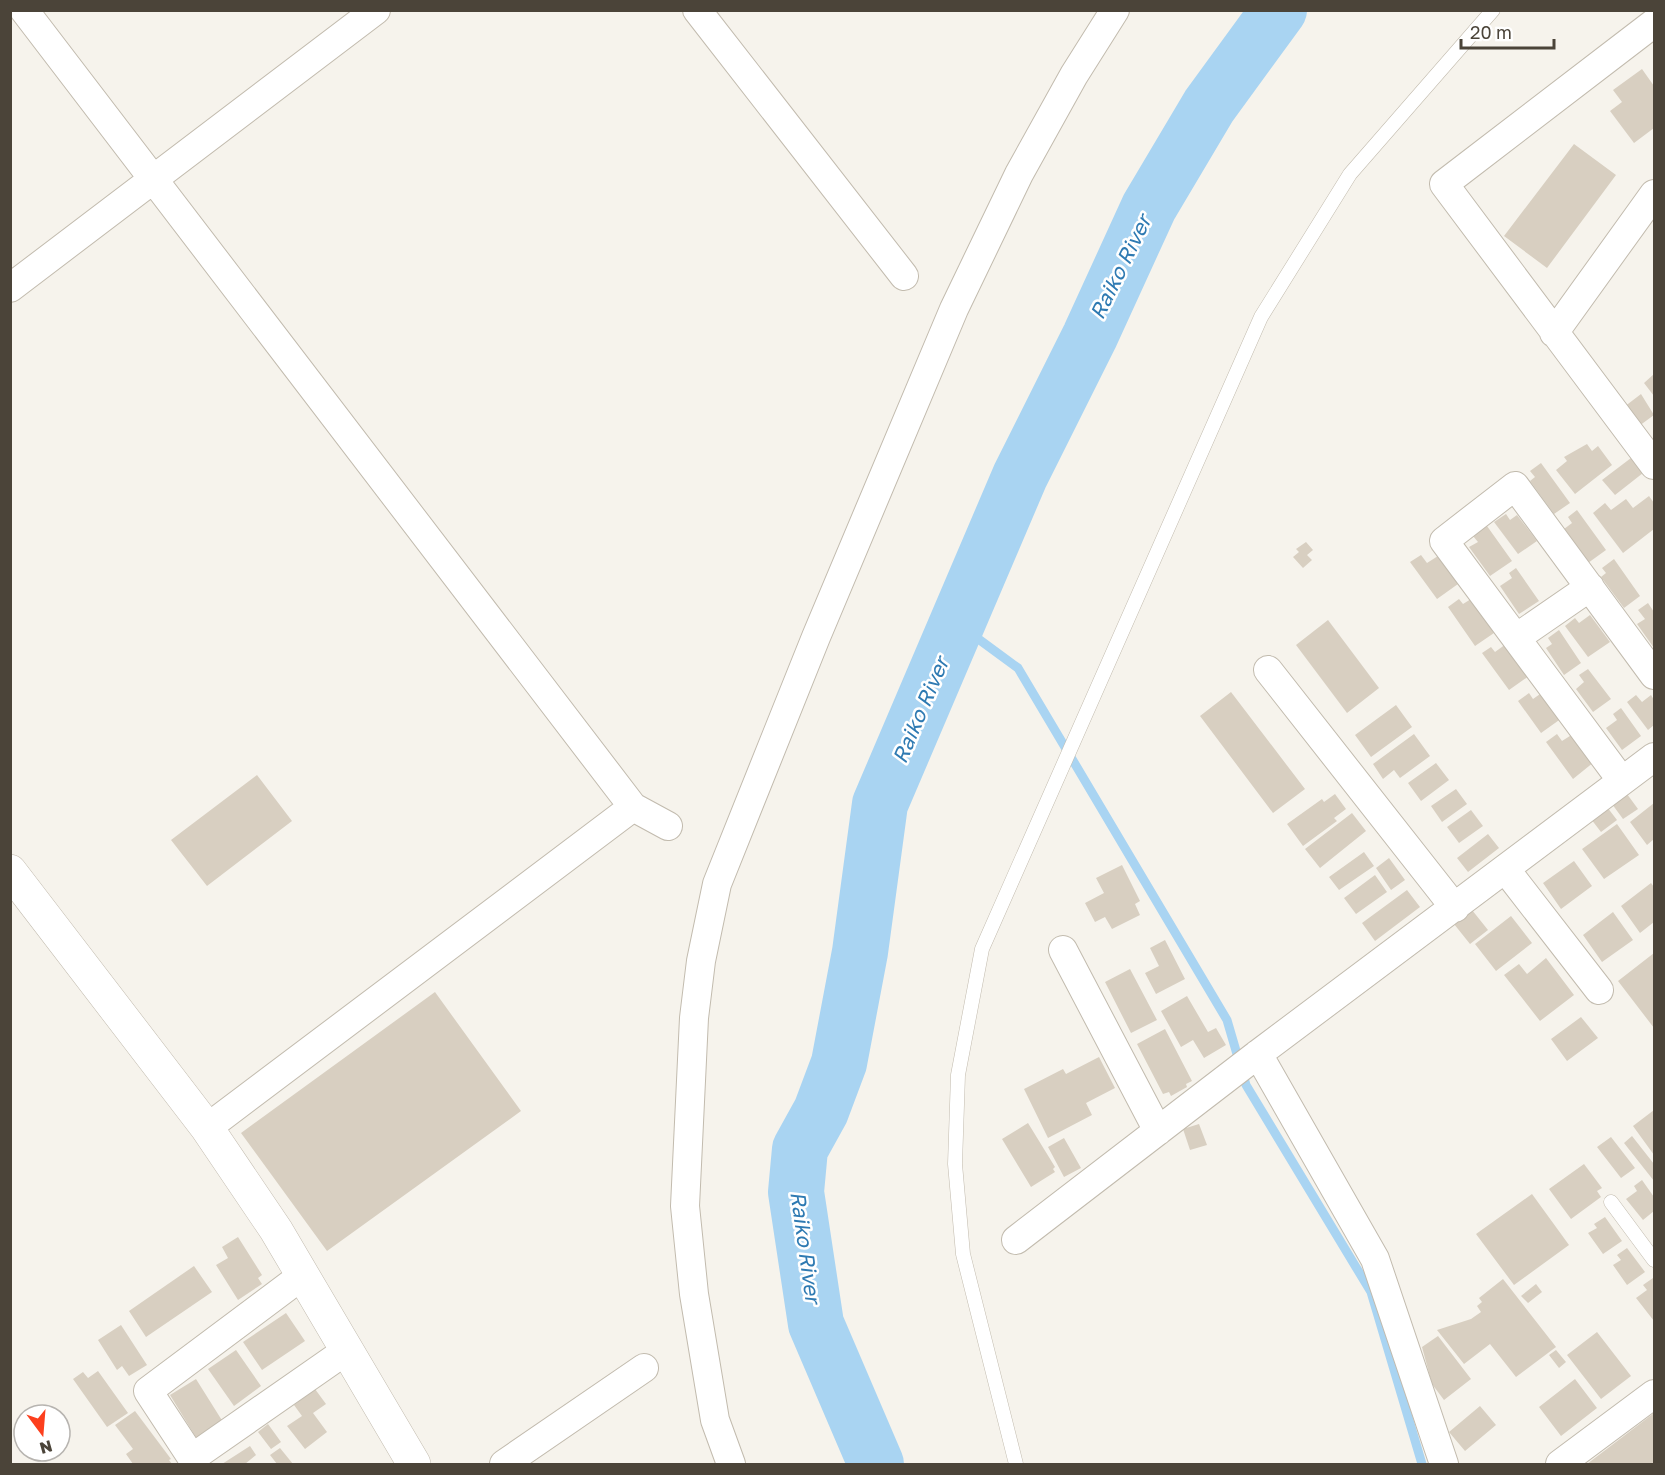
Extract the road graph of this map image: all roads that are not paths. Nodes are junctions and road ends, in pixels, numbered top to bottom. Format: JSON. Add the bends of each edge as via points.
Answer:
{"nodes":[{"id":1,"x":24,"y":10,"type":"edge"},
{"id":2,"x":376,"y":10,"type":"edge"},
{"id":3,"x":697,"y":10,"type":"edge"},
{"id":4,"x":1115,"y":10,"type":"edge"},
{"id":5,"x":1493,"y":10,"type":"edge"},
{"id":6,"x":1654,"y":23,"type":"edge"},
{"id":7,"x":154,"y":181,"type":"junction"},
{"id":8,"x":1654,"y":194,"type":"edge"},
{"id":9,"x":904,"y":276,"type":"dead end"},
{"id":10,"x":10,"y":288,"type":"edge"},
{"id":11,"x":1554,"y":333,"type":"junction"},
{"id":12,"x":1654,"y":465,"type":"edge"},
{"id":13,"x":1590,"y":587,"type":"junction"},
{"id":14,"x":1516,"y":638,"type":"junction"},
{"id":15,"x":1268,"y":670,"type":"dead end"},
{"id":16,"x":1654,"y":675,"type":"edge"},
{"id":17,"x":1654,"y":760,"type":"edge"},
{"id":18,"x":1622,"y":782,"type":"junction"},
{"id":19,"x":633,"y":807,"type":"junction"},
{"id":20,"x":668,"y":826,"type":"dead end"},
{"id":21,"x":1506,"y":870,"type":"junction"},
{"id":22,"x":10,"y":871,"type":"edge"},
{"id":23,"x":1455,"y":908,"type":"junction"},
{"id":24,"x":1063,"y":951,"type":"dead end"},
{"id":25,"x":1599,"y":990,"type":"dead end"},
{"id":26,"x":1258,"y":1054,"type":"junction"},
{"id":27,"x":207,"y":1128,"type":"junction"},
{"id":28,"x":1158,"y":1131,"type":"junction"},
{"id":29,"x":1611,"y":1202,"type":"dead end"},
{"id":30,"x":1016,"y":1240,"type":"dead end"},
{"id":31,"x":1654,"y":1260,"type":"edge"},
{"id":32,"x":303,"y":1275,"type":"junction"},
{"id":33,"x":347,"y":1350,"type":"junction"},
{"id":34,"x":644,"y":1368,"type":"dead end"},
{"id":35,"x":1654,"y":1394,"type":"edge"},
{"id":36,"x":414,"y":1464,"type":"edge"},
{"id":37,"x":504,"y":1464,"type":"edge"},
{"id":38,"x":731,"y":1464,"type":"edge"},
{"id":39,"x":1016,"y":1464,"type":"edge"},
{"id":40,"x":1444,"y":1464,"type":"edge"},
{"id":41,"x":1560,"y":1464,"type":"edge"}],
"edges":[{"from":1,"to":7,"type":"street"},
{"from":2,"to":7,"type":"street"},
{"from":3,"to":9,"type":"street"},
{"from":4,"to":38,"type":"street","via":[[1019,174],[954,309],[717,884],[700,961],[694,1018],[685,1206],[694,1294],[713,1408]]},
{"from":5,"to":39,"type":"lane","via":[[1350,174],[1261,317],[982,949],[958,1075],[955,1164],[963,1254]]},
{"from":6,"to":11,"type":"street","via":[[1444,184]]},
{"from":7,"to":10,"type":"street"},
{"from":7,"to":19,"type":"street"},
{"from":8,"to":11,"type":"street"},
{"from":11,"to":12,"type":"street"},
{"from":13,"to":14,"type":"street"},
{"from":13,"to":14,"type":"street","via":[[1515,486],[1444,541]]},
{"from":13,"to":16,"type":"street"},
{"from":14,"to":18,"type":"street"},
{"from":15,"to":23,"type":"street"},
{"from":17,"to":18,"type":"street"},
{"from":18,"to":21,"type":"street"},
{"from":19,"to":20,"type":"street"},
{"from":19,"to":27,"type":"street"},
{"from":21,"to":23,"type":"street"},
{"from":21,"to":25,"type":"street"},
{"from":22,"to":27,"type":"street"},
{"from":23,"to":26,"type":"street"},
{"from":24,"to":28,"type":"street"},
{"from":26,"to":28,"type":"street"},
{"from":26,"to":40,"type":"street","via":[[1375,1259]]},
{"from":27,"to":32,"type":"street"},
{"from":28,"to":30,"type":"street"},
{"from":29,"to":31,"type":"lane"},
{"from":32,"to":33,"type":"street"},
{"from":32,"to":33,"type":"street","via":[[148,1391],[192,1458]]},
{"from":33,"to":36,"type":"street"},
{"from":34,"to":37,"type":"street"},
{"from":35,"to":41,"type":"street"}]}
